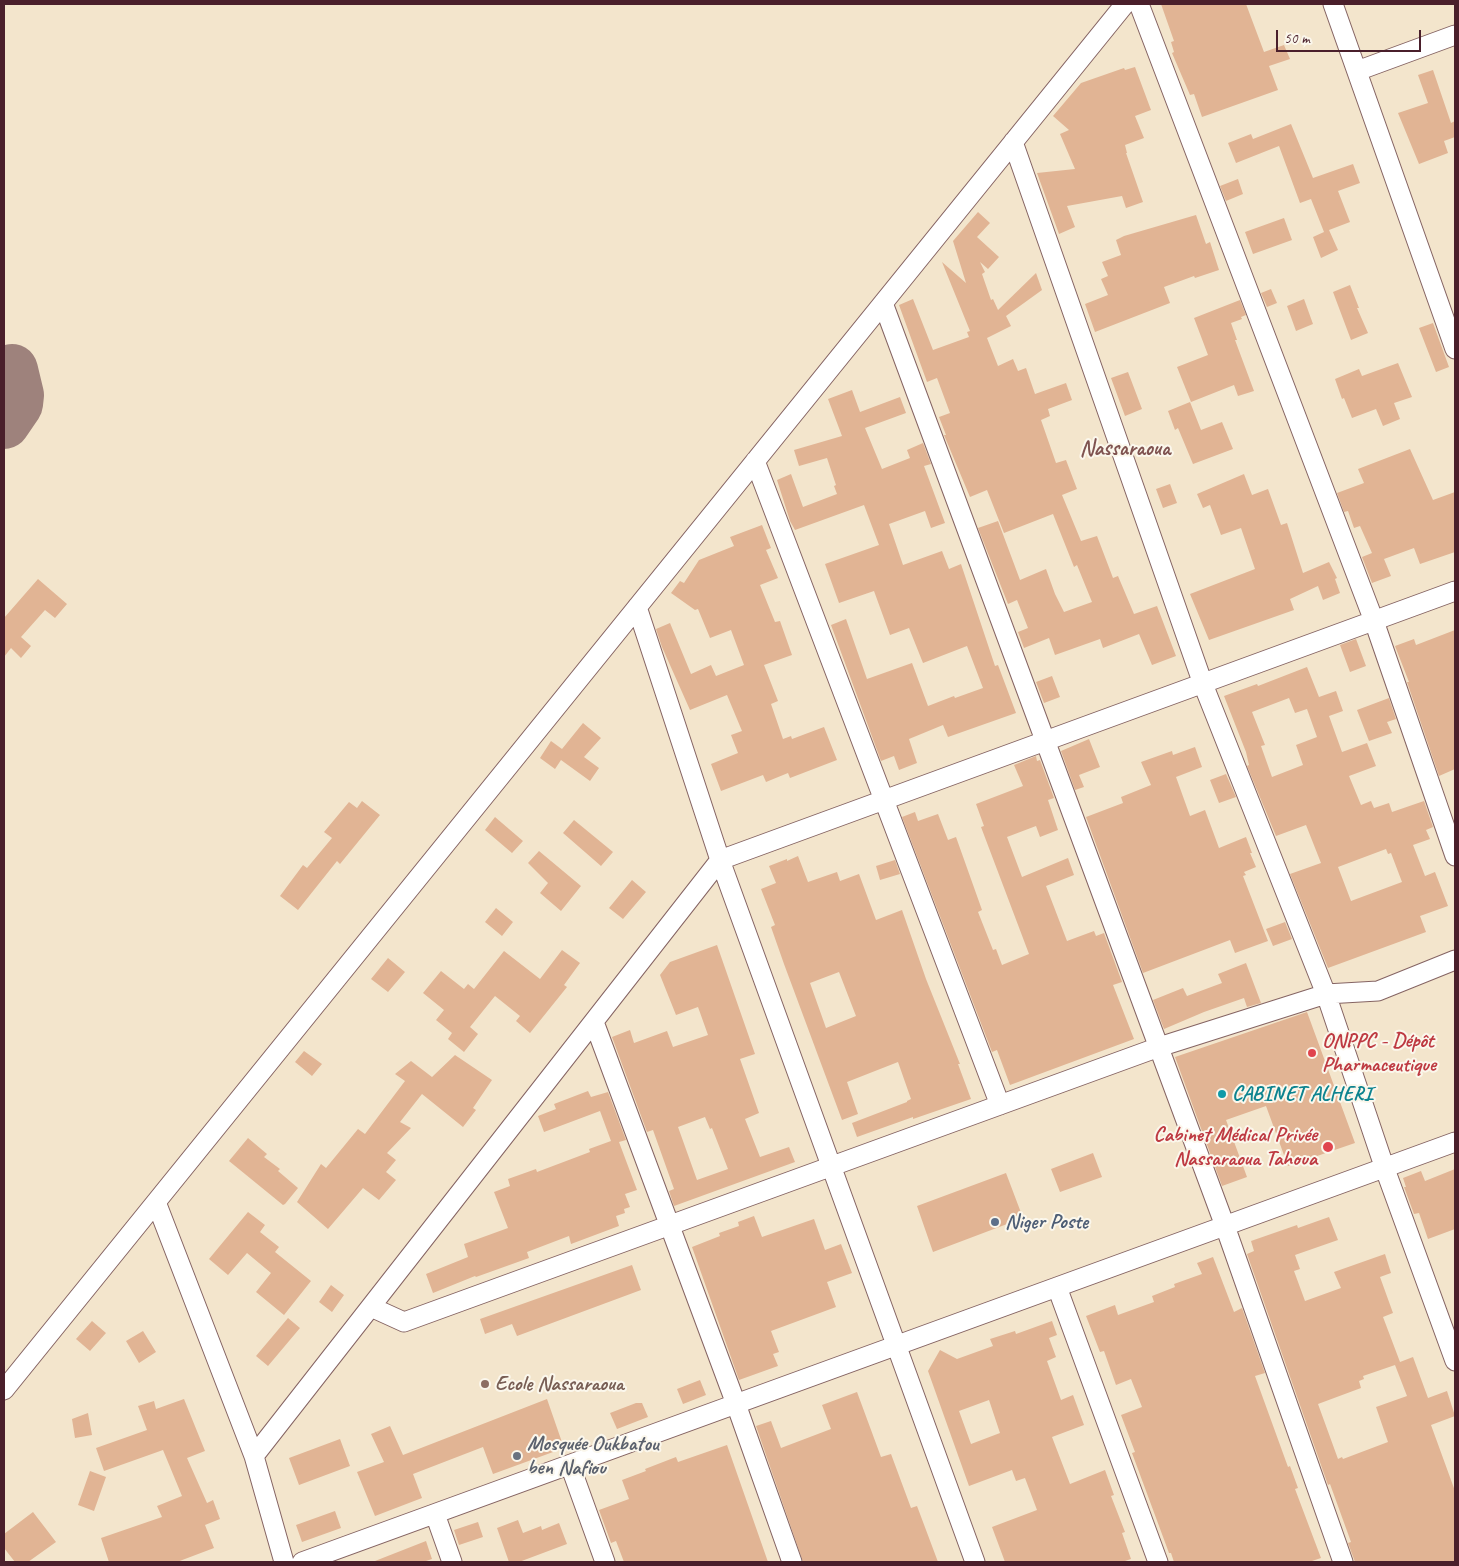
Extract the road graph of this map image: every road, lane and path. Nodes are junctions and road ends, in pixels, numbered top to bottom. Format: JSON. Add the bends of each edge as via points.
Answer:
{"nodes":[{"id":1,"x":1125,"y":4,"type":"edge"},
{"id":2,"x":1139,"y":4,"type":"edge"},
{"id":3,"x":1333,"y":4,"type":"edge"},
{"id":4,"x":1455,"y":35,"type":"edge"},
{"id":5,"x":1357,"y":71,"type":"junction"},
{"id":6,"x":1013,"y":142,"type":"junction"},
{"id":7,"x":883,"y":303,"type":"junction"},
{"id":8,"x":1455,"y":349,"type":"edge"},
{"id":9,"x":755,"y":461,"type":"junction"},
{"id":10,"x":1455,"y":591,"type":"edge"},
{"id":11,"x":637,"y":607,"type":"junction"},
{"id":12,"x":1374,"y":621,"type":"junction"},
{"id":13,"x":1203,"y":684,"type":"junction"},
{"id":14,"x":1045,"y":741,"type":"junction"},
{"id":15,"x":884,"y":800,"type":"junction"},
{"id":16,"x":1455,"y":856,"type":"edge"},
{"id":17,"x":720,"y":860,"type":"junction"},
{"id":18,"x":1455,"y":960,"type":"edge"},
{"id":19,"x":1326,"y":994,"type":"junction"},
{"id":20,"x":594,"y":1022,"type":"junction"},
{"id":21,"x":1159,"y":1047,"type":"junction"},
{"id":22,"x":1000,"y":1105,"type":"junction"},
{"id":23,"x":1455,"y":1142,"type":"edge"},
{"id":24,"x":831,"y":1166,"type":"junction"},
{"id":25,"x":1385,"y":1169,"type":"junction"},
{"id":26,"x":156,"y":1202,"type":"junction"},
{"id":27,"x":669,"y":1225,"type":"junction"},
{"id":28,"x":1225,"y":1226,"type":"junction"},
{"id":29,"x":1056,"y":1287,"type":"junction"},
{"id":30,"x":371,"y":1307,"type":"junction"},
{"id":31,"x":896,"y":1346,"type":"junction"},
{"id":32,"x":1455,"y":1361,"type":"edge"},
{"id":33,"x":4,"y":1390,"type":"edge"},
{"id":34,"x":736,"y":1404,"type":"junction"},
{"id":35,"x":254,"y":1456,"type":"junction"},
{"id":36,"x":570,"y":1465,"type":"junction"},
{"id":37,"x":434,"y":1514,"type":"junction"},
{"id":38,"x":284,"y":1562,"type":"edge"},
{"id":39,"x":302,"y":1562,"type":"edge"},
{"id":40,"x":452,"y":1562,"type":"edge"},
{"id":41,"x":606,"y":1562,"type":"edge"},
{"id":42,"x":792,"y":1562,"type":"edge"},
{"id":43,"x":975,"y":1562,"type":"edge"},
{"id":44,"x":1158,"y":1562,"type":"edge"},
{"id":45,"x":1343,"y":1562,"type":"edge"}],
"edges":[{"from":1,"to":6,"type":"street"},
{"from":2,"to":12,"type":"street"},
{"from":3,"to":5,"type":"street"},
{"from":4,"to":5,"type":"street"},
{"from":5,"to":8,"type":"street"},
{"from":6,"to":7,"type":"street"},
{"from":6,"to":13,"type":"street"},
{"from":7,"to":9,"type":"street"},
{"from":7,"to":14,"type":"street"},
{"from":9,"to":11,"type":"street"},
{"from":9,"to":15,"type":"street"},
{"from":10,"to":12,"type":"street"},
{"from":11,"to":17,"type":"street"},
{"from":11,"to":26,"type":"street"},
{"from":12,"to":13,"type":"street"},
{"from":12,"to":16,"type":"street"},
{"from":13,"to":14,"type":"street"},
{"from":13,"to":19,"type":"street"},
{"from":14,"to":15,"type":"street"},
{"from":14,"to":21,"type":"street"},
{"from":15,"to":17,"type":"street"},
{"from":15,"to":22,"type":"street"},
{"from":17,"to":20,"type":"street"},
{"from":17,"to":24,"type":"street"},
{"from":18,"to":19,"type":"street","via":[[1378,990]]},
{"from":19,"to":21,"type":"street"},
{"from":19,"to":25,"type":"street"},
{"from":20,"to":27,"type":"street"},
{"from":20,"to":30,"type":"street"},
{"from":21,"to":22,"type":"street"},
{"from":21,"to":28,"type":"street"},
{"from":22,"to":24,"type":"street"},
{"from":23,"to":25,"type":"street"},
{"from":24,"to":27,"type":"street"},
{"from":24,"to":31,"type":"street"},
{"from":25,"to":28,"type":"street"},
{"from":25,"to":32,"type":"street"},
{"from":26,"to":33,"type":"street"},
{"from":26,"to":35,"type":"street"},
{"from":27,"to":30,"type":"street","via":[[404,1322]]},
{"from":27,"to":34,"type":"street"},
{"from":28,"to":29,"type":"street"},
{"from":28,"to":45,"type":"street"},
{"from":29,"to":31,"type":"street"},
{"from":29,"to":44,"type":"street"},
{"from":30,"to":35,"type":"street"},
{"from":31,"to":34,"type":"street"},
{"from":31,"to":43,"type":"street"},
{"from":34,"to":36,"type":"street"},
{"from":34,"to":42,"type":"street"},
{"from":35,"to":38,"type":"street"},
{"from":36,"to":37,"type":"street"},
{"from":36,"to":41,"type":"street"},
{"from":37,"to":39,"type":"street"},
{"from":37,"to":40,"type":"street"}]}
